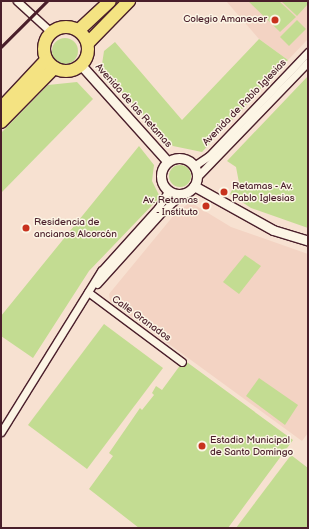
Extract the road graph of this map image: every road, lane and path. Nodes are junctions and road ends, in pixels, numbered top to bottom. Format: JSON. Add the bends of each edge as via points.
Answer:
{"nodes":[{"id":1,"x":16,"y":1,"type":"edge"},
{"id":2,"x":110,"y":1,"type":"edge"},
{"id":3,"x":129,"y":1,"type":"edge"},
{"id":4,"x":79,"y":30,"type":"junction"},
{"id":5,"x":51,"y":32,"type":"junction"},
{"id":6,"x":88,"y":43,"type":"junction"},
{"id":7,"x":308,"y":52,"type":"edge"},
{"id":8,"x":308,"y":62,"type":"edge"},
{"id":9,"x":50,"y":64,"type":"junction"},
{"id":10,"x":81,"y":65,"type":"junction"},
{"id":11,"x":1,"y":108,"type":"edge"},
{"id":12,"x":1,"y":122,"type":"edge"},
{"id":13,"x":168,"y":162,"type":"junction"},
{"id":14,"x":194,"y":166,"type":"junction"},
{"id":15,"x":195,"y":182,"type":"junction"},
{"id":16,"x":169,"y":190,"type":"junction"},
{"id":17,"x":183,"y":193,"type":"junction"},
{"id":18,"x":308,"y":241,"type":"edge"},
{"id":19,"x":88,"y":292,"type":"junction"},
{"id":20,"x":182,"y":362,"type":"dead end"},
{"id":21,"x":1,"y":432,"type":"edge"}],
"edges":[{"from":1,"to":5,"type":"street"},
{"from":2,"to":4,"type":"main road"},
{"from":3,"to":6,"type":"main road"},
{"from":4,"to":5,"type":"main road","via":[[62,27]]},
{"from":4,"to":6,"type":"main road"},
{"from":5,"to":9,"type":"main road","via":[[43,45]]},
{"from":6,"to":10,"type":"main road","via":[[88,55]]},
{"from":7,"to":14,"type":"street","name":"Avenida de Pablo Iglesias","via":[[209,156]]},
{"from":8,"to":15,"type":"street","name":"Avenida de Pablo Iglesias"},
{"from":9,"to":10,"type":"main road","via":[[68,71]]},
{"from":9,"to":11,"type":"main road"},
{"from":9,"to":12,"type":"main road"},
{"from":10,"to":13,"type":"street","name":"Avenida de las Retamas"},
{"from":13,"to":14,"type":"street","via":[[179,158]]},
{"from":13,"to":16,"type":"street","via":[[162,176]]},
{"from":14,"to":15,"type":"street"},
{"from":15,"to":17,"type":"street"},
{"from":15,"to":18,"type":"street","via":[[273,230]]},
{"from":16,"to":17,"type":"street"},
{"from":16,"to":19,"type":"street","via":[[158,208],[101,270]]},
{"from":17,"to":19,"type":"street"},
{"from":19,"to":20,"type":"street","name":"Calle Granados"},
{"from":19,"to":21,"type":"street"}]}
